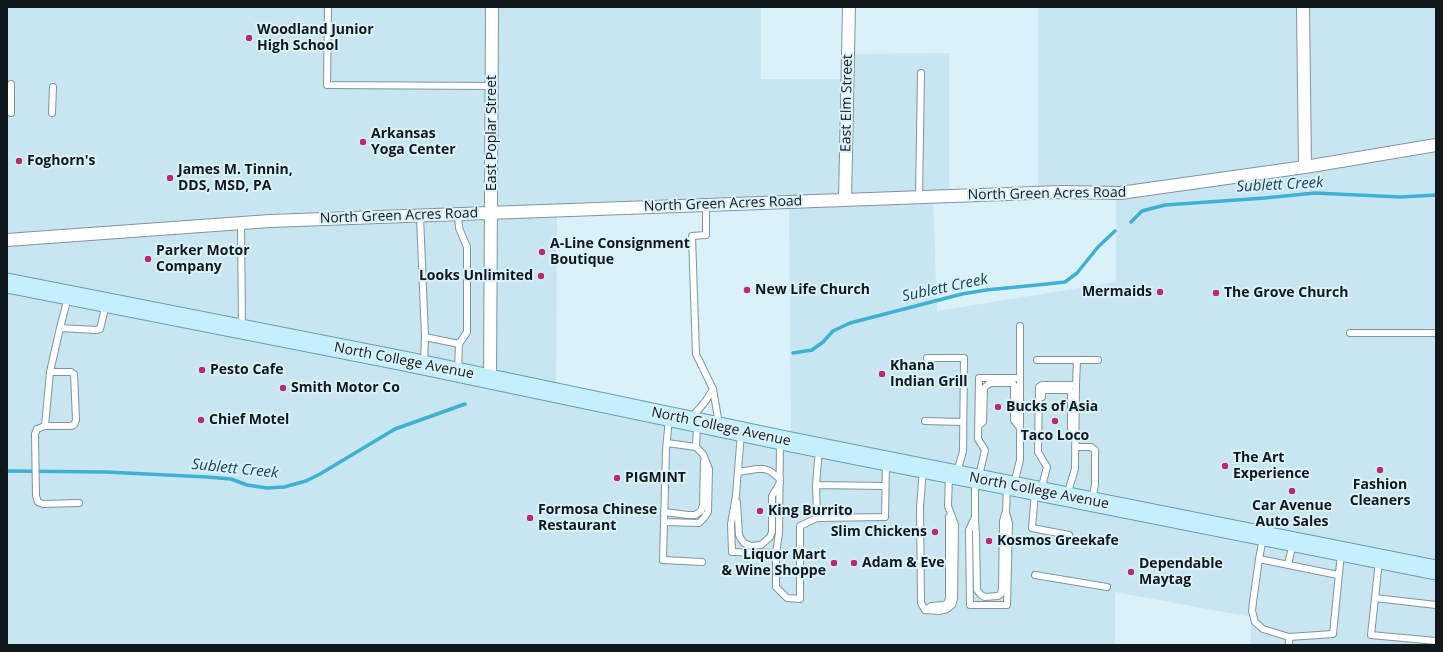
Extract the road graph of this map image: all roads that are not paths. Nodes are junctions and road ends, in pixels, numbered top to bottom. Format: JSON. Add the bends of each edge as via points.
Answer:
{"nodes":[{"id":1,"x":328,"y":7,"type":"edge"},
{"id":2,"x":492,"y":7,"type":"edge"},
{"id":3,"x":849,"y":7,"type":"edge"},
{"id":4,"x":1303,"y":7,"type":"edge"},
{"id":5,"x":921,"y":72,"type":"dead end"},
{"id":6,"x":11,"y":84,"type":"dead end"},
{"id":7,"x":492,"y":86,"type":"junction"},
{"id":8,"x":53,"y":87,"type":"dead end"},
{"id":9,"x":11,"y":113,"type":"dead end"},
{"id":10,"x":52,"y":113,"type":"dead end"},
{"id":11,"x":1436,"y":145,"type":"edge"},
{"id":12,"x":1305,"y":166,"type":"junction"},
{"id":13,"x":919,"y":197,"type":"junction"},
{"id":14,"x":845,"y":200,"type":"junction"},
{"id":15,"x":706,"y":205,"type":"junction"},
{"id":16,"x":492,"y":213,"type":"junction"},
{"id":17,"x":458,"y":214,"type":"junction"},
{"id":18,"x":420,"y":216,"type":"junction"},
{"id":19,"x":241,"y":223,"type":"junction"},
{"id":20,"x":7,"y":240,"type":"edge"},
{"id":21,"x":7,"y":283,"type":"edge"},
{"id":22,"x":68,"y":295,"type":"junction"},
{"id":23,"x":106,"y":303,"type":"junction"},
{"id":24,"x":1020,"y":326,"type":"dead end"},
{"id":25,"x":60,"y":328,"type":"junction"},
{"id":26,"x":242,"y":329,"type":"junction"},
{"id":27,"x":1350,"y":333,"type":"dead end"},
{"id":28,"x":1436,"y":333,"type":"edge"},
{"id":29,"x":425,"y":337,"type":"junction"},
{"id":30,"x":459,"y":344,"type":"junction"},
{"id":31,"x":927,"y":358,"type":"dead end"},
{"id":32,"x":1037,"y":360,"type":"dead end"},
{"id":33,"x":1077,"y":360,"type":"junction"},
{"id":34,"x":1098,"y":360,"type":"dead end"},
{"id":35,"x":424,"y":365,"type":"junction"},
{"id":36,"x":50,"y":372,"type":"junction"},
{"id":37,"x":458,"y":372,"type":"junction"},
{"id":38,"x":1020,"y":378,"type":"junction"},
{"id":39,"x":490,"y":379,"type":"junction"},
{"id":40,"x":1076,"y":385,"type":"junction"},
{"id":41,"x":713,"y":389,"type":"junction"},
{"id":42,"x":669,"y":416,"type":"junction"},
{"id":43,"x":693,"y":421,"type":"junction"},
{"id":44,"x":925,"y":421,"type":"dead end"},
{"id":45,"x":963,"y":422,"type":"junction"},
{"id":46,"x":1038,"y":423,"type":"junction"},
{"id":47,"x":45,"y":426,"type":"junction"},
{"id":48,"x":978,"y":426,"type":"junction"},
{"id":49,"x":719,"y":427,"type":"junction"},
{"id":50,"x":1020,"y":428,"type":"junction"},
{"id":51,"x":741,"y":431,"type":"junction"},
{"id":52,"x":1075,"y":436,"type":"junction"},
{"id":53,"x":780,"y":439,"type":"junction"},
{"id":54,"x":666,"y":443,"type":"junction"},
{"id":55,"x":696,"y":447,"type":"junction"},
{"id":56,"x":819,"y":447,"type":"junction"},
{"id":57,"x":1075,"y":447,"type":"junction"},
{"id":58,"x":705,"y":460,"type":"junction"},
{"id":59,"x":886,"y":460,"type":"junction"},
{"id":60,"x":923,"y":468,"type":"junction"},
{"id":61,"x":738,"y":472,"type":"junction"},
{"id":62,"x":965,"y":476,"type":"junction"},
{"id":63,"x":780,"y":481,"type":"junction"},
{"id":64,"x":816,"y":485,"type":"junction"},
{"id":65,"x":1011,"y":485,"type":"junction"},
{"id":66,"x":885,"y":486,"type":"junction"},
{"id":67,"x":1038,"y":491,"type":"junction"},
{"id":68,"x":736,"y":495,"type":"junction"},
{"id":69,"x":1067,"y":496,"type":"junction"},
{"id":70,"x":1091,"y":501,"type":"junction"},
{"id":71,"x":79,"y":503,"type":"dead end"},
{"id":72,"x":664,"y":512,"type":"junction"},
{"id":73,"x":1006,"y":513,"type":"junction"},
{"id":74,"x":975,"y":517,"type":"junction"},
{"id":75,"x":817,"y":518,"type":"junction"},
{"id":76,"x":664,"y":522,"type":"junction"},
{"id":77,"x":1069,"y":535,"type":"dead end"},
{"id":78,"x":1264,"y":536,"type":"junction"},
{"id":79,"x":1293,"y":542,"type":"junction"},
{"id":80,"x":1342,"y":552,"type":"junction"},
{"id":81,"x":776,"y":554,"type":"junction"},
{"id":82,"x":1259,"y":559,"type":"junction"},
{"id":83,"x":1379,"y":559,"type":"junction"},
{"id":84,"x":702,"y":562,"type":"dead end"},
{"id":85,"x":1288,"y":564,"type":"junction"},
{"id":86,"x":1436,"y":570,"type":"edge"},
{"id":87,"x":1035,"y":574,"type":"dead end"},
{"id":88,"x":1338,"y":575,"type":"junction"},
{"id":89,"x":1107,"y":587,"type":"dead end"},
{"id":90,"x":1375,"y":598,"type":"junction"},
{"id":91,"x":1436,"y":605,"type":"edge"},
{"id":92,"x":1289,"y":637,"type":"junction"},
{"id":93,"x":1436,"y":641,"type":"edge"},
{"id":94,"x":1288,"y":645,"type":"edge"}],
"edges":[{"from":1,"to":7,"type":"lane","via":[[327,84]]},
{"from":2,"to":7,"type":"street","name":"East Poplar Street"},
{"from":3,"to":14,"type":"street","name":"East Elm Street"},
{"from":4,"to":12,"type":"street"},
{"from":5,"to":13,"type":"lane"},
{"from":6,"to":9,"type":"lane"},
{"from":7,"to":16,"type":"street","name":"East Poplar Street"},
{"from":8,"to":10,"type":"lane"},
{"from":11,"to":12,"type":"street","name":"North Green Acres Road"},
{"from":12,"to":13,"type":"street","name":"North Green Acres Road","via":[[1120,193]]},
{"from":13,"to":14,"type":"street","name":"North Green Acres Road"},
{"from":14,"to":15,"type":"street","name":"North Green Acres Road"},
{"from":15,"to":16,"type":"street","name":"North Green Acres Road"},
{"from":15,"to":41,"type":"lane","via":[[706,235],[692,236],[696,354]]},
{"from":16,"to":17,"type":"street","name":"North Green Acres Road"},
{"from":16,"to":39,"type":"street","name":"East Poplar Street"},
{"from":17,"to":18,"type":"street","name":"North Green Acres Road"},
{"from":17,"to":30,"type":"lane","via":[[459,228],[467,247],[467,332]]},
{"from":18,"to":19,"type":"street","name":"North Green Acres Road"},
{"from":18,"to":29,"type":"lane"},
{"from":19,"to":20,"type":"street","name":"North Green Acres Road"},
{"from":19,"to":26,"type":"lane"},
{"from":21,"to":22,"type":"main road","name":"North College Avenue"},
{"from":22,"to":23,"type":"main road","name":"North College Avenue"},
{"from":22,"to":25,"type":"lane"},
{"from":23,"to":25,"type":"lane","via":[[100,329]]},
{"from":23,"to":26,"type":"main road","name":"North College Avenue"},
{"from":24,"to":38,"type":"lane"},
{"from":25,"to":36,"type":"lane"},
{"from":26,"to":35,"type":"main road","name":"North College Avenue"},
{"from":27,"to":28,"type":"lane"},
{"from":29,"to":30,"type":"lane"},
{"from":29,"to":35,"type":"lane"},
{"from":30,"to":37,"type":"lane"},
{"from":31,"to":45,"type":"lane","via":[[964,358]]},
{"from":32,"to":33,"type":"lane"},
{"from":33,"to":34,"type":"lane"},
{"from":33,"to":40,"type":"lane"},
{"from":35,"to":37,"type":"main road","name":"North College Avenue"},
{"from":36,"to":47,"type":"lane"},
{"from":36,"to":47,"type":"lane","via":[[74,374],[76,420],[74,425],[70,426]]},
{"from":37,"to":39,"type":"main road","name":"North College Avenue"},
{"from":38,"to":48,"type":"lane","via":[[979,378]]},
{"from":38,"to":50,"type":"lane"},
{"from":39,"to":42,"type":"main road","name":"North College Avenue"},
{"from":40,"to":46,"type":"lane","via":[[1039,387]]},
{"from":40,"to":52,"type":"lane"},
{"from":41,"to":43,"type":"lane"},
{"from":41,"to":49,"type":"lane"},
{"from":42,"to":43,"type":"main road","name":"North College Avenue"},
{"from":42,"to":54,"type":"lane"},
{"from":43,"to":49,"type":"main road","name":"North College Avenue"},
{"from":43,"to":55,"type":"lane"},
{"from":44,"to":45,"type":"lane"},
{"from":45,"to":62,"type":"lane","via":[[962,451]]},
{"from":46,"to":52,"type":"lane","via":[[1042,418],[1042,392],[1070,390],[1071,428]]},
{"from":46,"to":67,"type":"lane","via":[[1038,452],[1047,467]]},
{"from":47,"to":71,"type":"lane","via":[[37,429],[35,434],[38,502]]},
{"from":48,"to":50,"type":"lane","via":[[983,422],[984,388],[990,383],[1013,383],[1014,420]]},
{"from":48,"to":62,"type":"lane","via":[[978,439],[985,450]]},
{"from":49,"to":51,"type":"main road","name":"North College Avenue"},
{"from":50,"to":65,"type":"lane","via":[[1020,460]]},
{"from":51,"to":53,"type":"main road","name":"North College Avenue"},
{"from":51,"to":61,"type":"lane"},
{"from":52,"to":57,"type":"lane"},
{"from":53,"to":56,"type":"main road","name":"North College Avenue"},
{"from":53,"to":63,"type":"lane"},
{"from":54,"to":55,"type":"lane"},
{"from":54,"to":72,"type":"lane"},
{"from":55,"to":58,"type":"lane"},
{"from":56,"to":59,"type":"main road","name":"North College Avenue"},
{"from":56,"to":64,"type":"lane"},
{"from":57,"to":69,"type":"lane","via":[[1075,470]]},
{"from":57,"to":70,"type":"lane","via":[[1091,447],[1095,450],[1095,485]]},
{"from":58,"to":72,"type":"lane","via":[[701,511],[695,515]]},
{"from":58,"to":76,"type":"lane","via":[[709,469],[708,512],[699,523]]},
{"from":59,"to":60,"type":"main road","name":"North College Avenue"},
{"from":59,"to":66,"type":"lane"},
{"from":60,"to":62,"type":"main road","name":"North College Avenue"},
{"from":60,"to":62,"type":"lane","via":[[920,507],[920,603],[925,610],[947,609],[954,599],[954,525],[948,506]]},
{"from":61,"to":63,"type":"lane","via":[[764,469]]},
{"from":61,"to":68,"type":"lane"},
{"from":62,"to":65,"type":"main road","name":"North College Avenue"},
{"from":62,"to":74,"type":"lane"},
{"from":63,"to":68,"type":"lane","via":[[772,496],[772,532],[770,538],[761,545],[752,546],[739,535]]},
{"from":63,"to":81,"type":"lane"},
{"from":64,"to":66,"type":"lane"},
{"from":64,"to":75,"type":"lane"},
{"from":65,"to":67,"type":"main road","name":"North College Avenue"},
{"from":65,"to":73,"type":"lane"},
{"from":66,"to":75,"type":"lane","via":[[885,517]]},
{"from":67,"to":69,"type":"main road","name":"North College Avenue"},
{"from":67,"to":77,"type":"lane","via":[[1032,528]]},
{"from":68,"to":81,"type":"lane","via":[[731,524],[732,552]]},
{"from":69,"to":70,"type":"main road","name":"North College Avenue"},
{"from":70,"to":78,"type":"main road","name":"North College Avenue"},
{"from":72,"to":76,"type":"lane"},
{"from":73,"to":74,"type":"lane","via":[[1003,521],[1002,588],[998,596],[985,597],[980,595],[978,590]]},
{"from":73,"to":74,"type":"lane","via":[[1009,523],[1007,604],[970,604],[970,530]]},
{"from":75,"to":81,"type":"lane","via":[[800,526],[800,599],[788,598],[776,587]]},
{"from":76,"to":84,"type":"lane","via":[[663,560]]},
{"from":78,"to":79,"type":"main road","name":"North College Avenue"},
{"from":78,"to":82,"type":"lane"},
{"from":79,"to":80,"type":"main road","name":"North College Avenue"},
{"from":79,"to":85,"type":"lane"},
{"from":80,"to":83,"type":"main road","name":"North College Avenue"},
{"from":80,"to":88,"type":"lane"},
{"from":82,"to":85,"type":"lane"},
{"from":82,"to":92,"type":"lane","via":[[1252,611],[1255,622],[1263,629]]},
{"from":83,"to":86,"type":"main road","name":"North College Avenue"},
{"from":83,"to":90,"type":"lane"},
{"from":85,"to":88,"type":"lane"},
{"from":87,"to":89,"type":"lane"},
{"from":88,"to":92,"type":"lane","via":[[1333,634]]},
{"from":90,"to":91,"type":"lane"},
{"from":90,"to":93,"type":"lane","via":[[1371,635]]},
{"from":92,"to":94,"type":"lane"}]}
